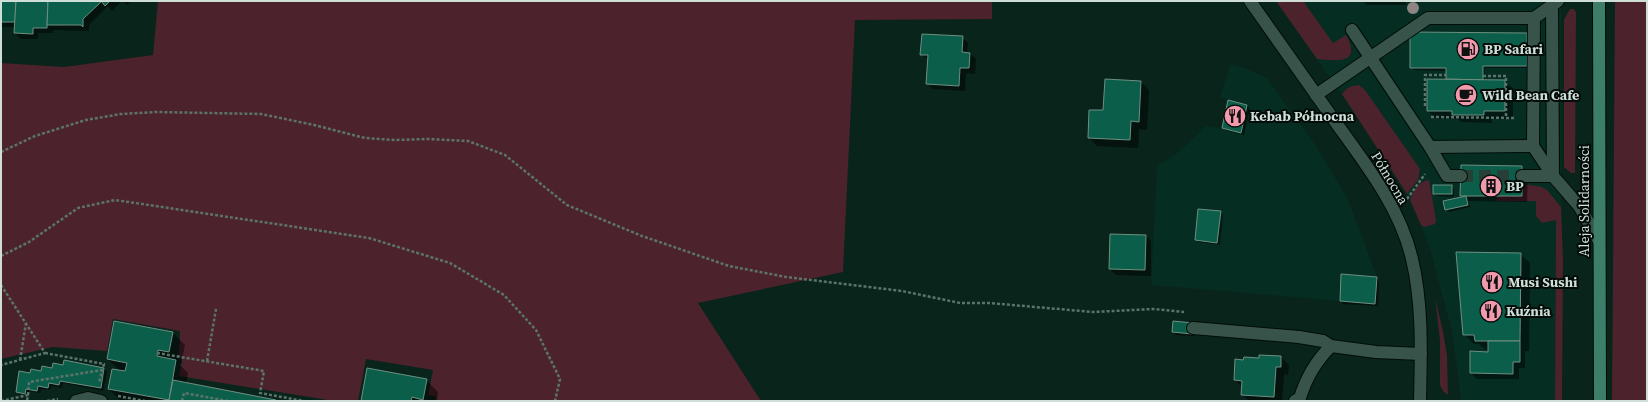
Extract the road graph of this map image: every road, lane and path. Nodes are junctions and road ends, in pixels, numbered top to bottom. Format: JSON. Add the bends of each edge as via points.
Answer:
{"nodes":[{"id":1,"x":1250,"y":1,"type":"edge"},
{"id":2,"x":1599,"y":1,"type":"edge"},
{"id":3,"x":1555,"y":4,"type":"edge"},
{"id":4,"x":1534,"y":18,"type":"junction"},
{"id":5,"x":1352,"y":30,"type":"dead end"},
{"id":6,"x":1371,"y":58,"type":"junction"},
{"id":7,"x":1446,"y":75,"type":"dead end"},
{"id":8,"x":1483,"y":76,"type":"dead end"},
{"id":9,"x":1316,"y":95,"type":"junction"},
{"id":10,"x":1425,"y":110,"type":"dead end"},
{"id":11,"x":1425,"y":116,"type":"dead end"},
{"id":12,"x":1506,"y":118,"type":"junction"},
{"id":13,"x":1520,"y":118,"type":"dead end"},
{"id":14,"x":1533,"y":146,"type":"junction"},
{"id":15,"x":1430,"y":147,"type":"junction"},
{"id":16,"x":1,"y":152,"type":"edge"},
{"id":17,"x":1436,"y":158,"type":"junction"},
{"id":18,"x":1461,"y":176,"type":"tunnel mouth"},
{"id":19,"x":1522,"y":176,"type":"tunnel mouth"},
{"id":20,"x":1553,"y":176,"type":"junction"},
{"id":21,"x":1406,"y":201,"type":"dead end"},
{"id":22,"x":1599,"y":241,"type":"junction"},
{"id":23,"x":1,"y":256,"type":"edge"},
{"id":24,"x":1,"y":285,"type":"edge"},
{"id":25,"x":216,"y":309,"type":"dead end"},
{"id":26,"x":1192,"y":313,"type":"dead end"},
{"id":27,"x":26,"y":323,"type":"junction"},
{"id":28,"x":1193,"y":328,"type":"dead end"},
{"id":29,"x":1331,"y":346,"type":"junction"},
{"id":30,"x":45,"y":353,"type":"junction"},
{"id":31,"x":157,"y":353,"type":"dead end"},
{"id":32,"x":1421,"y":354,"type":"junction"},
{"id":33,"x":20,"y":360,"type":"junction"},
{"id":34,"x":207,"y":361,"type":"junction"},
{"id":35,"x":104,"y":364,"type":"dead end"},
{"id":36,"x":1,"y":365,"type":"edge"},
{"id":37,"x":102,"y":370,"type":"dead end"},
{"id":38,"x":28,"y":395,"type":"junction"},
{"id":39,"x":1,"y":401,"type":"edge"},
{"id":40,"x":27,"y":401,"type":"edge"},
{"id":41,"x":76,"y":401,"type":"edge"},
{"id":42,"x":101,"y":401,"type":"edge"},
{"id":43,"x":182,"y":401,"type":"edge"},
{"id":44,"x":228,"y":401,"type":"edge"},
{"id":45,"x":304,"y":401,"type":"edge"},
{"id":46,"x":555,"y":401,"type":"edge"},
{"id":47,"x":1295,"y":401,"type":"edge"},
{"id":48,"x":1420,"y":401,"type":"edge"},
{"id":49,"x":1600,"y":401,"type":"edge"}],
"edges":[{"from":1,"to":9,"type":"street","name":"Północna"},
{"from":2,"to":22,"type":"main road","name":"Aleja Solidarności"},
{"from":3,"to":4,"type":"street"},
{"from":3,"to":20,"type":"street"},
{"from":4,"to":6,"type":"street","via":[[1428,18]]},
{"from":4,"to":14,"type":"street"},
{"from":5,"to":6,"type":"street"},
{"from":6,"to":9,"type":"street"},
{"from":6,"to":15,"type":"street"},
{"from":7,"to":10,"type":"path","via":[[1425,75]]},
{"from":8,"to":12,"type":"path","via":[[1506,76]]},
{"from":9,"to":32,"type":"street","name":"Północna","via":[[1380,188],[1404,236],[1412,258],[1416,281]]},
{"from":11,"to":12,"type":"path"},
{"from":12,"to":13,"type":"path"},
{"from":14,"to":15,"type":"street"},
{"from":14,"to":20,"type":"street"},
{"from":15,"to":17,"type":"street"},
{"from":16,"to":26,"type":"path","via":[[35,136],[86,120],[156,112],[261,114],[365,138],[468,141],[504,155],[567,205],[642,236],[729,266],[902,291],[960,303],[1093,312],[1153,309]]},
{"from":17,"to":18,"type":"street","via":[[1447,176]]},
{"from":17,"to":21,"type":"path"},
{"from":19,"to":20,"type":"street"},
{"from":20,"to":22,"type":"street","via":[[1579,206]]},
{"from":22,"to":49,"type":"main road","name":"Aleja Solidarności"},
{"from":23,"to":46,"type":"path","via":[[29,242],[78,208],[115,200],[369,238],[450,263],[504,295],[536,330],[560,379]]},
{"from":24,"to":27,"type":"path"},
{"from":25,"to":34,"type":"path"},
{"from":27,"to":30,"type":"path"},
{"from":27,"to":33,"type":"path"},
{"from":28,"to":29,"type":"street","via":[[1299,337]]},
{"from":29,"to":32,"type":"street"},
{"from":29,"to":47,"type":"street","via":[[1312,369],[1300,398]]},
{"from":30,"to":33,"type":"path"},
{"from":30,"to":35,"type":"path"},
{"from":31,"to":34,"type":"path"},
{"from":32,"to":48,"type":"street","name":"Północna"},
{"from":33,"to":36,"type":"path"},
{"from":34,"to":45,"type":"path","via":[[264,371],[260,393]]},
{"from":37,"to":38,"type":"path","via":[[29,382]]},
{"from":38,"to":39,"type":"path"},
{"from":38,"to":40,"type":"path"},
{"from":41,"to":42,"type":"street","via":[[88,398]]},
{"from":43,"to":44,"type":"path","via":[[184,393]]}]}
